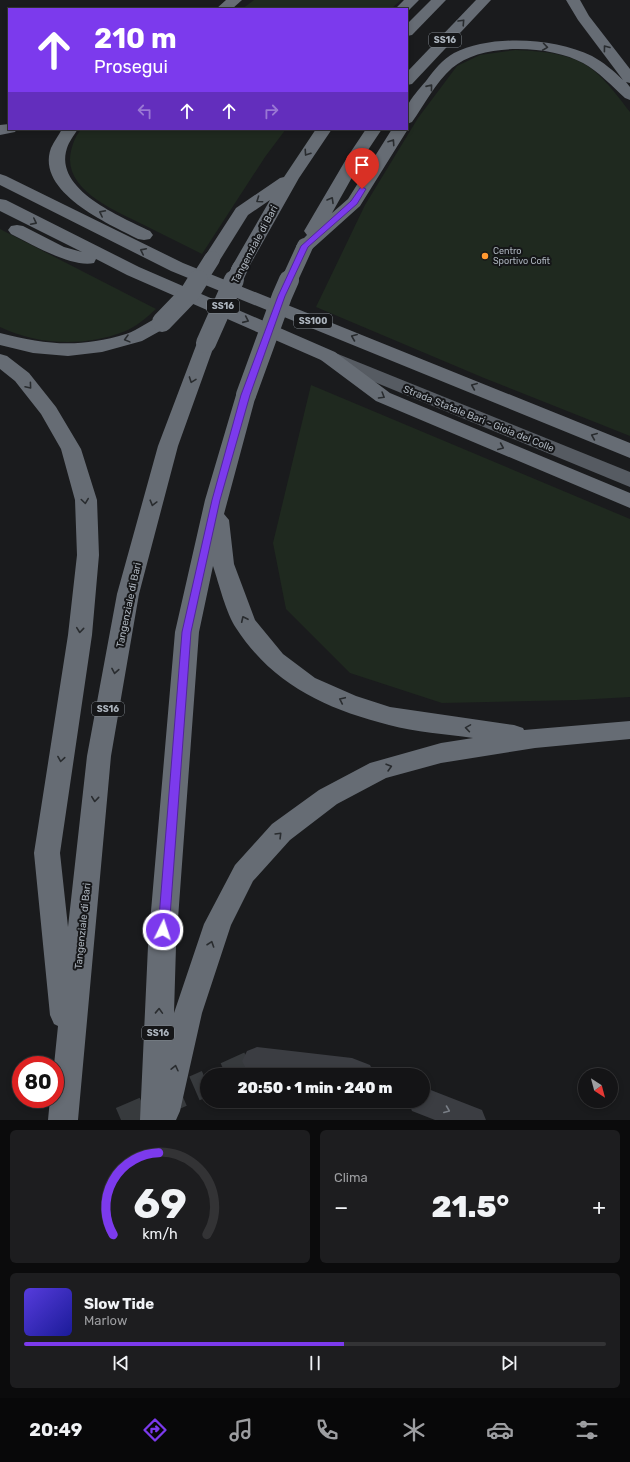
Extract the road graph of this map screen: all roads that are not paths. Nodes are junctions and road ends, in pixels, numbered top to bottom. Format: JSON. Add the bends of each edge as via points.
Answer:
{"nodes":[{"id":1,"x":235,"y":0,"type":"edge"},
{"id":2,"x":412,"y":0,"type":"edge"},
{"id":3,"x":439,"y":0,"type":"edge"},
{"id":4,"x":484,"y":0,"type":"edge"},
{"id":5,"x":573,"y":0,"type":"edge"},
{"id":6,"x":224,"y":8,"type":"edge"},
{"id":7,"x":403,"y":8,"type":"edge"},
{"id":8,"x":408,"y":31,"type":"edge"},
{"id":9,"x":630,"y":79,"type":"edge"},
{"id":10,"x":408,"y":80,"type":"edge"},
{"id":11,"x":630,"y":95,"type":"edge"},
{"id":12,"x":408,"y":117,"type":"edge"},
{"id":13,"x":69,"y":130,"type":"edge"},
{"id":14,"x":323,"y":130,"type":"edge"},
{"id":15,"x":373,"y":130,"type":"edge"},
{"id":16,"x":399,"y":130,"type":"edge"},
{"id":17,"x":291,"y":178,"type":"junction"},
{"id":18,"x":0,"y":179,"type":"edge"},
{"id":19,"x":0,"y":204,"type":"edge"},
{"id":20,"x":0,"y":221,"type":"edge"},
{"id":21,"x":305,"y":246,"type":"junction"},
{"id":22,"x":177,"y":267,"type":"junction"},
{"id":23,"x":133,"y":271,"type":"junction"},
{"id":24,"x":0,"y":339,"type":"edge"},
{"id":25,"x":328,"y":356,"type":"junction"},
{"id":26,"x":0,"y":360,"type":"edge"},
{"id":27,"x":630,"y":451,"type":"edge"},
{"id":28,"x":630,"y":480,"type":"edge"},
{"id":29,"x":216,"y":500,"type":"junction"},
{"id":30,"x":630,"y":501,"type":"edge"},
{"id":31,"x":630,"y":730,"type":"edge"},
{"id":32,"x":542,"y":738,"type":"junction"},
{"id":33,"x":69,"y":1060,"type":"junction"},
{"id":34,"x":257,"y":1061,"type":"tunnel mouth"},
{"id":35,"x":317,"y":1068,"type":"edge"},
{"id":36,"x":430,"y":1104,"type":"edge"},
{"id":37,"x":63,"y":1120,"type":"edge"},
{"id":38,"x":155,"y":1120,"type":"edge"},
{"id":39,"x":163,"y":1120,"type":"edge"},
{"id":40,"x":471,"y":1120,"type":"edge"}],
"edges":[{"from":1,"to":6,"type":"highway"},
{"from":2,"to":7,"type":"highway"},
{"from":3,"to":8,"type":"highway"},
{"from":10,"to":4,"type":"highway","number":"SS16","one_way":true},
{"from":9,"to":5,"type":"highway","one_way":true},
{"from":12,"to":11,"type":"highway","one_way":true,"via":[[448,65],[466,54],[507,45],[533,45],[558,49],[586,59],[608,73]]},
{"from":22,"to":13,"type":"highway","one_way":true,"via":[[156,241],[91,208],[68,189],[58,168],[57,152]]},
{"from":14,"to":17,"type":"highway","name":"Tangenziale di Bari","number":"SS16","one_way":true},
{"from":21,"to":15,"type":"highway","number":"SS16","one_way":true},
{"from":21,"to":16,"type":"highway","one_way":true,"via":[[354,202]]},
{"from":17,"to":24,"type":"highway","one_way":true,"bridge":true,"via":[[242,212],[190,293],[162,322],[135,337],[102,346],[68,350],[33,347]]},
{"from":17,"to":33,"type":"highway","name":"Tangenziale di Bari","number":"SS16","one_way":true,"bridge":true,"via":[[240,268],[206,343],[168,446],[128,594],[99,756]]},
{"from":22,"to":18,"type":"highway","number":"SS100","one_way":true},
{"from":19,"to":23,"type":"highway","number":"SS100","one_way":true},
{"from":20,"to":23,"type":"highway","via":[[58,251]]},
{"from":21,"to":29,"type":"highway","number":"SS16","bridge":true,"via":[[282,296],[246,395]]},
{"from":27,"to":22,"type":"highway","number":"SS100","one_way":true,"via":[[328,326]]},
{"from":23,"to":25,"type":"highway","number":"SS100","one_way":true},
{"from":25,"to":28,"type":"main road","name":"Strada Statale Bari - Gioia del Colle","number":"SS100"},
{"from":25,"to":30,"type":"highway","number":"SS100","one_way":true,"via":[[383,397]]},
{"from":26,"to":33,"type":"highway","one_way":true,"via":[[22,377],[50,411],[71,450],[86,500],[88,555],[80,635],[47,853]]},
{"from":32,"to":29,"type":"highway","one_way":true,"via":[[390,716],[348,703],[307,684],[275,660],[245,623],[223,564]]},
{"from":38,"to":29,"type":"highway","number":"SS16","one_way":true,"via":[[162,946],[187,632]]},
{"from":31,"to":32,"type":"highway"},
{"from":39,"to":32,"type":"highway","one_way":true,"via":[[188,1013],[218,924],[244,873],[281,832],[328,797],[378,770],[441,753]]},
{"from":33,"to":37,"type":"highway","name":"Tangenziale di Bari","number":"SS16"},
{"from":34,"to":35,"type":"street"},
{"from":36,"to":40,"type":"street","one_way":true}]}
